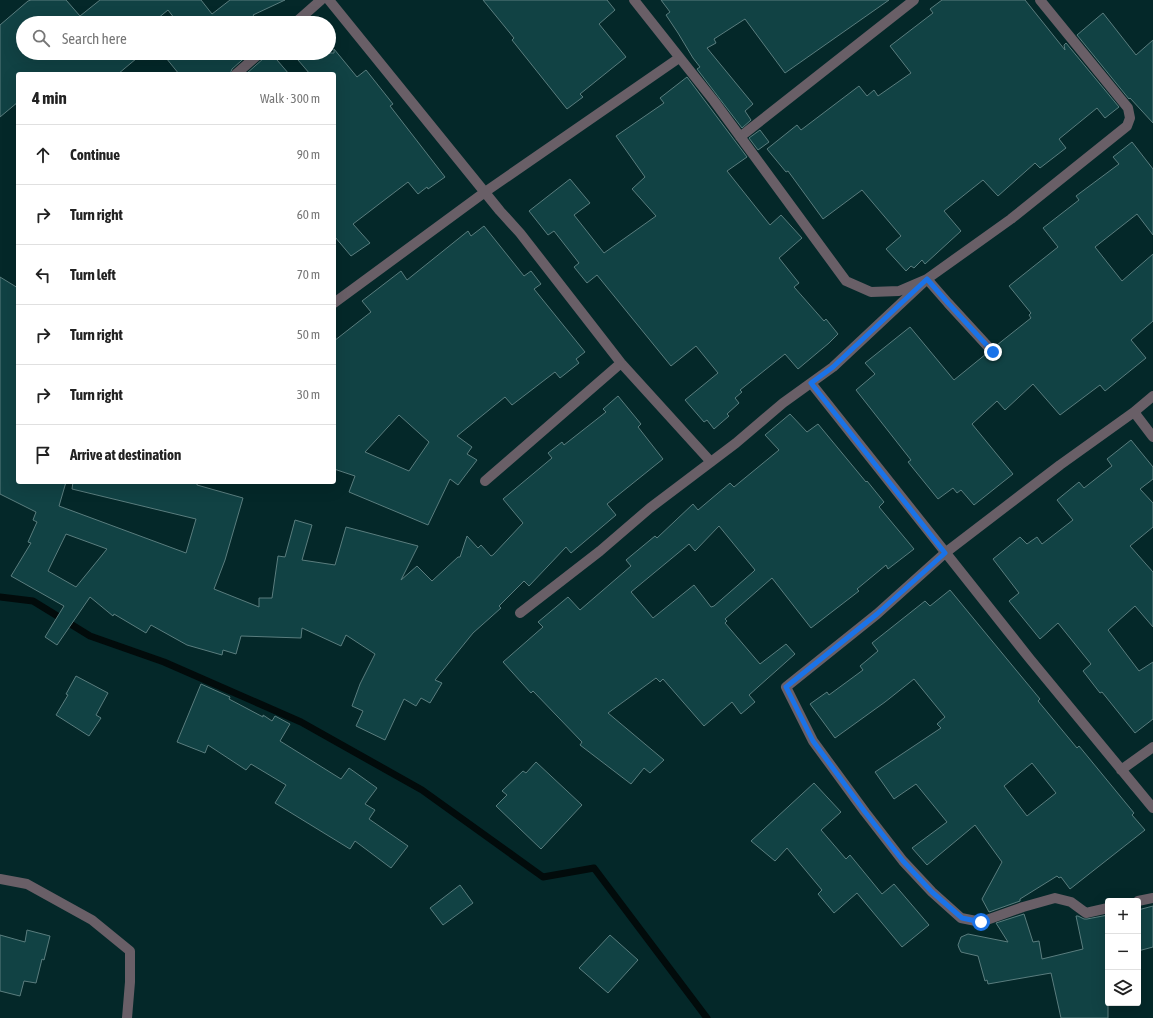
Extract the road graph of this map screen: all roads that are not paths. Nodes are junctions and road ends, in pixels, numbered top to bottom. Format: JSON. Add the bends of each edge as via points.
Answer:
{"nodes":[{"id":1,"x":321,"y":0,"type":"edge"},
{"id":2,"x":329,"y":0,"type":"edge"},
{"id":3,"x":634,"y":0,"type":"edge"},
{"id":4,"x":914,"y":0,"type":"edge"},
{"id":5,"x":1040,"y":0,"type":"edge"},
{"id":6,"x":303,"y":16,"type":"edge"},
{"id":7,"x":679,"y":58,"type":"junction"},
{"id":8,"x":252,"y":60,"type":"edge"},
{"id":9,"x":238,"y":72,"type":"edge"},
{"id":10,"x":740,"y":137,"type":"junction"},
{"id":11,"x":485,"y":192,"type":"junction"},
{"id":12,"x":927,"y":279,"type":"junction"},
{"id":13,"x":336,"y":302,"type":"edge"},
{"id":14,"x":993,"y":352,"type":"dead end"},
{"id":15,"x":621,"y":363,"type":"junction"},
{"id":16,"x":811,"y":383,"type":"junction"},
{"id":17,"x":1153,"y":396,"type":"edge"},
{"id":18,"x":1134,"y":412,"type":"junction"},
{"id":19,"x":1153,"y":438,"type":"edge"},
{"id":20,"x":711,"y":462,"type":"junction"},
{"id":21,"x":485,"y":481,"type":"dead end"},
{"id":22,"x":945,"y":553,"type":"junction"},
{"id":23,"x":520,"y":613,"type":"dead end"},
{"id":24,"x":1153,"y":747,"type":"edge"},
{"id":25,"x":1121,"y":770,"type":"junction"},
{"id":26,"x":1153,"y":808,"type":"edge"},
{"id":27,"x":0,"y":879,"type":"edge"},
{"id":28,"x":1153,"y":898,"type":"edge"},
{"id":29,"x":1141,"y":900,"type":"edge"},
{"id":30,"x":1105,"y":909,"type":"edge"},
{"id":31,"x":127,"y":1018,"type":"edge"}],
"edges":[{"from":1,"to":6,"type":"street"},
{"from":2,"to":11,"type":"street"},
{"from":3,"to":7,"type":"street"},
{"from":4,"to":10,"type":"street"},
{"from":5,"to":12,"type":"street","via":[[1128,108],[1130,118],[1127,126],[1011,219]]},
{"from":7,"to":10,"type":"street"},
{"from":7,"to":11,"type":"street"},
{"from":8,"to":9,"type":"street"},
{"from":10,"to":12,"type":"street","via":[[846,281],[871,292],[899,291]]},
{"from":11,"to":13,"type":"street"},
{"from":11,"to":15,"type":"street"},
{"from":12,"to":14,"type":"street"},
{"from":12,"to":16,"type":"street","via":[[833,367]]},
{"from":15,"to":20,"type":"street"},
{"from":15,"to":21,"type":"street"},
{"from":16,"to":20,"type":"street"},
{"from":16,"to":22,"type":"street"},
{"from":17,"to":18,"type":"street"},
{"from":18,"to":19,"type":"street"},
{"from":18,"to":22,"type":"street"},
{"from":20,"to":23,"type":"street"},
{"from":22,"to":25,"type":"street"},
{"from":22,"to":30,"type":"street","via":[[877,614],[786,687],[813,741],[865,812],[903,861],[932,892],[962,918],[981,922],[1055,898],[1071,902],[1086,913]]},
{"from":24,"to":25,"type":"street"},
{"from":25,"to":26,"type":"street"},
{"from":27,"to":31,"type":"street","via":[[27,884],[92,920],[130,951]]},
{"from":28,"to":29,"type":"street"}]}
